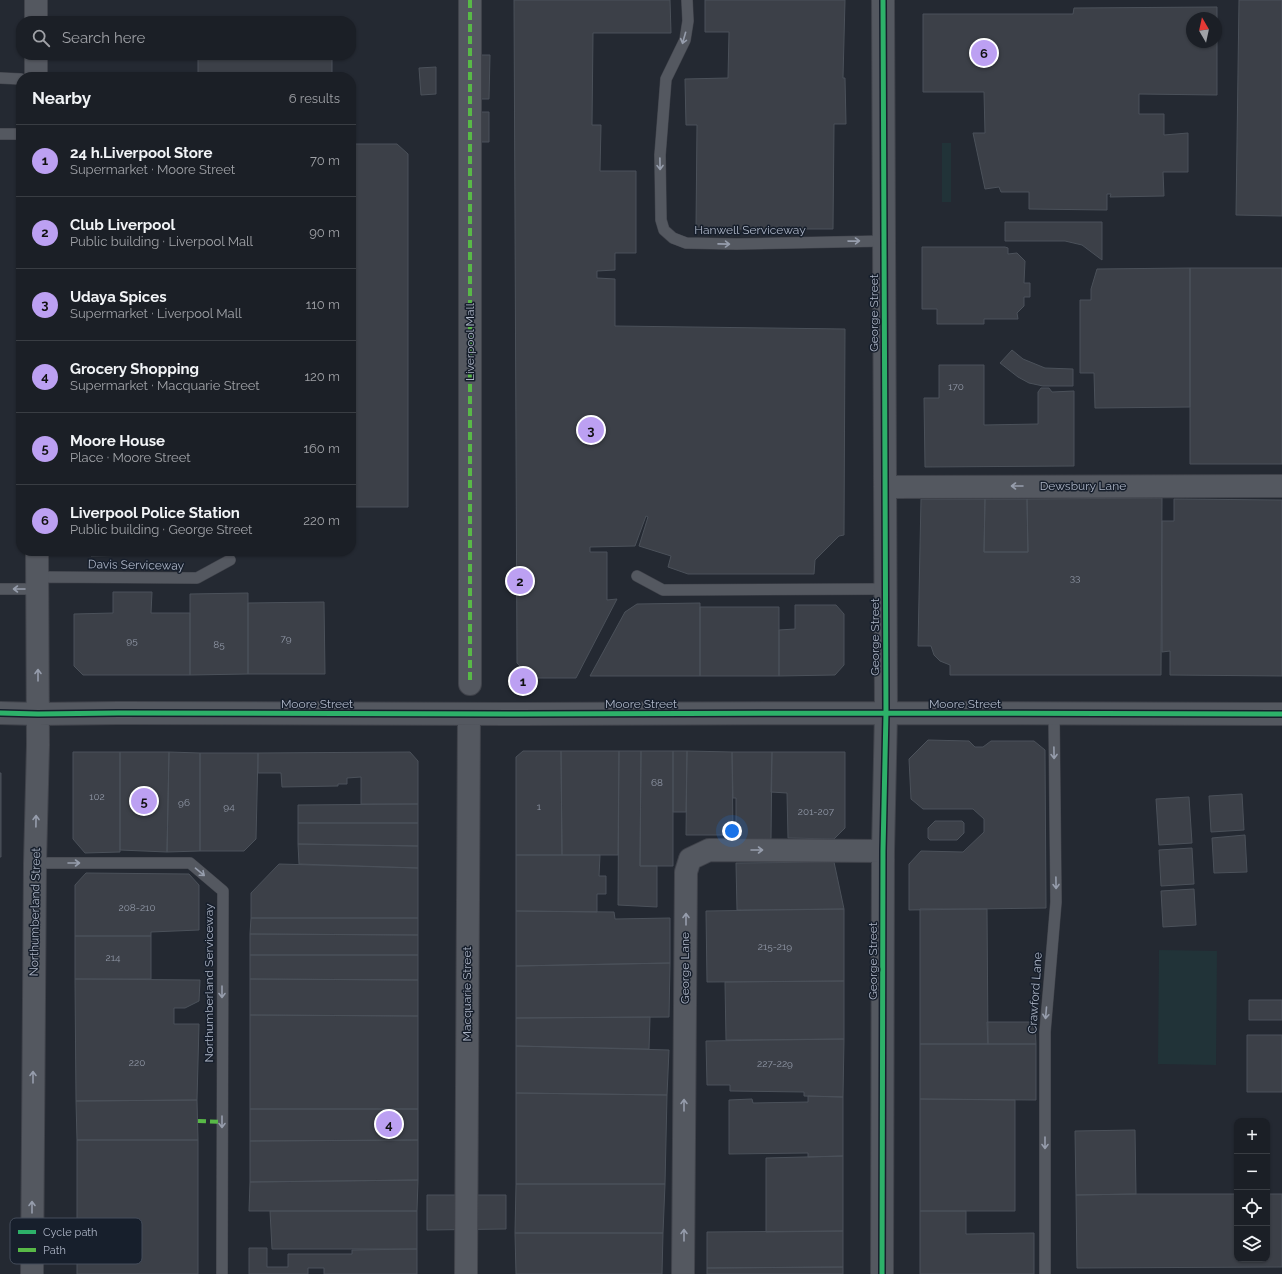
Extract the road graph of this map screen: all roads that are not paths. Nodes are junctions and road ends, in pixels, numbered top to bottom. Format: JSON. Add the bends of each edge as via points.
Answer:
{"nodes":[{"id":1,"x":36,"y":0,"type":"edge"},
{"id":2,"x":470,"y":0,"type":"edge"},
{"id":3,"x":686,"y":0,"type":"edge"},
{"id":4,"x":884,"y":0,"type":"edge"},
{"id":5,"x":36,"y":16,"type":"edge"},
{"id":6,"x":36,"y":60,"type":"edge"},
{"id":7,"x":36,"y":72,"type":"edge"},
{"id":8,"x":0,"y":78,"type":"edge"},
{"id":9,"x":16,"y":79,"type":"edge"},
{"id":10,"x":0,"y":134,"type":"edge"},
{"id":11,"x":16,"y":134,"type":"edge"},
{"id":12,"x":884,"y":241,"type":"junction"},
{"id":13,"x":1282,"y":486,"type":"edge"},
{"id":14,"x":884,"y":487,"type":"junction"},
{"id":15,"x":37,"y":556,"type":"edge"},
{"id":16,"x":230,"y":560,"type":"dead end"},
{"id":17,"x":637,"y":576,"type":"dead end"},
{"id":18,"x":37,"y":583,"type":"junction"},
{"id":19,"x":0,"y":589,"type":"edge"},
{"id":20,"x":885,"y":589,"type":"junction"},
{"id":21,"x":470,"y":684,"type":"dead end"},
{"id":22,"x":0,"y":713,"type":"edge"},
{"id":23,"x":886,"y":713,"type":"junction"},
{"id":24,"x":38,"y":714,"type":"junction"},
{"id":25,"x":469,"y":714,"type":"junction"},
{"id":26,"x":1054,"y":714,"type":"junction"},
{"id":27,"x":1282,"y":714,"type":"edge"},
{"id":28,"x":883,"y":851,"type":"junction"},
{"id":29,"x":35,"y":863,"type":"junction"},
{"id":30,"x":32,"y":1218,"type":"edge"},
{"id":31,"x":32,"y":1264,"type":"edge"},
{"id":32,"x":32,"y":1274,"type":"edge"},
{"id":33,"x":222,"y":1274,"type":"edge"},
{"id":34,"x":466,"y":1274,"type":"edge"},
{"id":35,"x":683,"y":1274,"type":"edge"},
{"id":36,"x":882,"y":1274,"type":"edge"},
{"id":37,"x":1045,"y":1274,"type":"edge"}],
"edges":[{"from":1,"to":5,"type":"street"},
{"from":2,"to":21,"type":"street","name":"Liverpool Mall"},
{"from":3,"to":12,"type":"lane","name":"Hanwell Serviceway","one_way":true,"via":[[688,21],[685,40],[666,79],[660,156],[661,220],[664,230],[673,238],[686,243]]},
{"from":4,"to":12,"type":"street","name":"George Street"},
{"from":6,"to":7,"type":"street"},
{"from":8,"to":9,"type":"lane"},
{"from":10,"to":11,"type":"lane"},
{"from":12,"to":14,"type":"street","name":"George Street"},
{"from":13,"to":14,"type":"street","name":"Dewsbury Lane","one_way":true},
{"from":14,"to":20,"type":"street","name":"George Street"},
{"from":15,"to":18,"type":"street","name":"Northumberland Street"},
{"from":16,"to":18,"type":"lane","name":"Davis Serviceway","via":[[197,578]]},
{"from":17,"to":20,"type":"lane","via":[[663,590]]},
{"from":18,"to":19,"type":"lane","name":"Davis Serviceway","one_way":true},
{"from":24,"to":18,"type":"street","name":"Northumberland Street","one_way":true},
{"from":20,"to":23,"type":"street","name":"George Street"},
{"from":22,"to":24,"type":"street","name":"Moore Street"},
{"from":23,"to":25,"type":"street","name":"Moore Street"},
{"from":23,"to":26,"type":"street","name":"Moore Street"},
{"from":23,"to":28,"type":"street","name":"George Street"},
{"from":24,"to":25,"type":"street","name":"Moore Street"},
{"from":29,"to":24,"type":"street","name":"Northumberland Street","one_way":true},
{"from":25,"to":34,"type":"street","name":"Macquarie Street"},
{"from":26,"to":27,"type":"street","name":"Moore Street"},
{"from":26,"to":37,"type":"lane","name":"Crawford Lane","one_way":true,"via":[[1056,902],[1044,1032]]},
{"from":35,"to":28,"type":"street","name":"George Lane","one_way":true,"via":[[686,872],[690,859],[709,850]]},
{"from":28,"to":36,"type":"street","name":"George Street"},
{"from":30,"to":29,"type":"street","name":"Northumberland Street","one_way":true},
{"from":29,"to":33,"type":"lane","name":"Northumberland Serviceway","one_way":true,"via":[[190,863],[223,891]]},
{"from":32,"to":31,"type":"street","name":"Northumberland Street","one_way":true}]}
